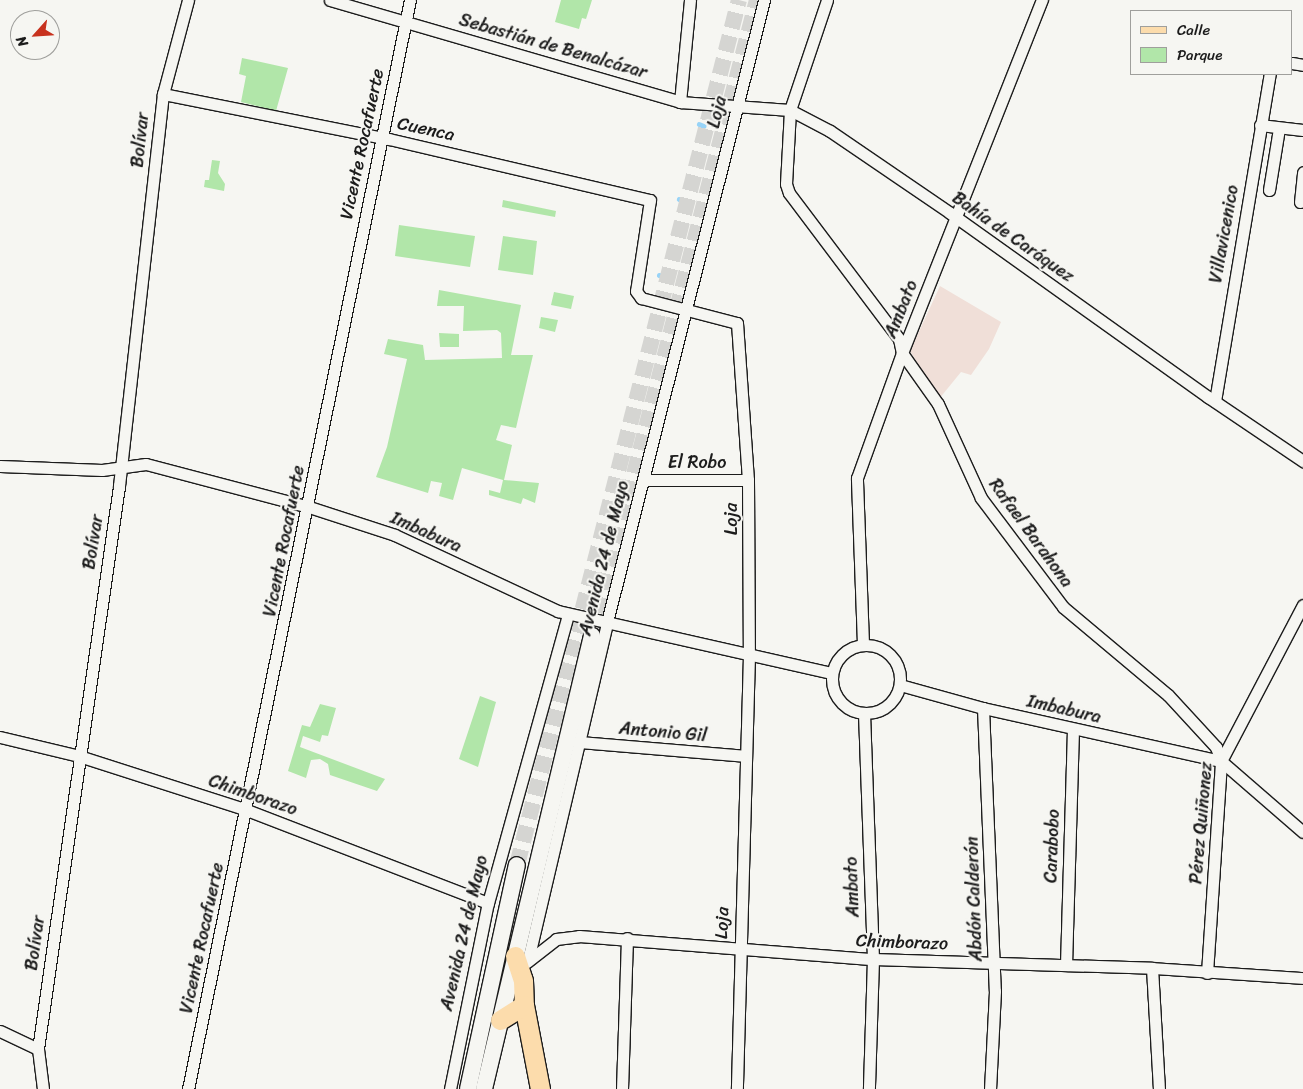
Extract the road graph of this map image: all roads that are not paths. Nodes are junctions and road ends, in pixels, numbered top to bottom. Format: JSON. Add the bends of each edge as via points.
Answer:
{"nodes":[{"id":1,"x":188,"y":0,"type":"edge"},
{"id":2,"x":330,"y":0,"type":"edge"},
{"id":3,"x":410,"y":0,"type":"edge"},
{"id":4,"x":690,"y":0,"type":"edge"},
{"id":5,"x":766,"y":0,"type":"edge"},
{"id":6,"x":826,"y":0,"type":"edge"},
{"id":7,"x":1042,"y":0,"type":"edge"},
{"id":8,"x":406,"y":20,"type":"junction"},
{"id":9,"x":1270,"y":75,"type":"edge"},
{"id":10,"x":163,"y":94,"type":"junction"},
{"id":11,"x":680,"y":102,"type":"junction"},
{"id":12,"x":739,"y":106,"type":"junction"},
{"id":13,"x":790,"y":110,"type":"junction"},
{"id":14,"x":1260,"y":125,"type":"junction"},
{"id":15,"x":1278,"y":128,"type":"junction"},
{"id":16,"x":1303,"y":130,"type":"edge"},
{"id":17,"x":380,"y":138,"type":"junction"},
{"id":18,"x":1303,"y":172,"type":"edge"},
{"id":19,"x":1269,"y":190,"type":"dead end"},
{"id":20,"x":1300,"y":202,"type":"dead end"},
{"id":21,"x":958,"y":218,"type":"junction"},
{"id":22,"x":686,"y":311,"type":"junction"},
{"id":23,"x":902,"y":352,"type":"junction"},
{"id":24,"x":1215,"y":401,"type":"junction"},
{"id":25,"x":1303,"y":460,"type":"edge"},
{"id":26,"x":122,"y":464,"type":"junction"},
{"id":27,"x":0,"y":466,"type":"edge"},
{"id":28,"x":748,"y":480,"type":"junction"},
{"id":29,"x":646,"y":481,"type":"junction"},
{"id":30,"x":309,"y":508,"type":"junction"},
{"id":31,"x":1303,"y":605,"type":"edge"},
{"id":32,"x":568,"y":614,"type":"junction"},
{"id":33,"x":612,"y":620,"type":"junction"},
{"id":34,"x":592,"y":636,"type":"tunnel mouth"},
{"id":35,"x":863,"y":644,"type":"junction"},
{"id":36,"x":750,"y":655,"type":"junction"},
{"id":37,"x":832,"y":672,"type":"junction"},
{"id":38,"x":900,"y":685,"type":"junction"},
{"id":39,"x":983,"y":708,"type":"junction"},
{"id":40,"x":864,"y":713,"type":"junction"},
{"id":41,"x":1072,"y":729,"type":"junction"},
{"id":42,"x":0,"y":737,"type":"edge"},
{"id":43,"x":579,"y":742,"type":"junction"},
{"id":44,"x":78,"y":756,"type":"junction"},
{"id":45,"x":744,"y":756,"type":"junction"},
{"id":46,"x":1222,"y":761,"type":"junction"},
{"id":47,"x":246,"y":810,"type":"junction"},
{"id":48,"x":1303,"y":832,"type":"edge"},
{"id":49,"x":517,"y":866,"type":"tunnel mouth"},
{"id":50,"x":488,"y":903,"type":"junction"},
{"id":51,"x":627,"y":938,"type":"junction"},
{"id":52,"x":739,"y":950,"type":"junction"},
{"id":53,"x":522,"y":958,"type":"junction"},
{"id":54,"x":873,"y":959,"type":"junction"},
{"id":55,"x":994,"y":962,"type":"junction"},
{"id":56,"x":1066,"y":965,"type":"junction"},
{"id":57,"x":1152,"y":968,"type":"junction"},
{"id":58,"x":1207,"y":973,"type":"junction"},
{"id":59,"x":1303,"y":978,"type":"edge"},
{"id":60,"x":524,"y":1005,"type":"junction"},
{"id":61,"x":500,"y":1020,"type":"junction"},
{"id":62,"x":0,"y":1031,"type":"edge"},
{"id":63,"x":38,"y":1048,"type":"junction"},
{"id":64,"x":43,"y":1089,"type":"edge"},
{"id":65,"x":188,"y":1089,"type":"edge"},
{"id":66,"x":450,"y":1089,"type":"edge"},
{"id":67,"x":468,"y":1089,"type":"edge"},
{"id":68,"x":484,"y":1089,"type":"edge"},
{"id":69,"x":540,"y":1089,"type":"edge"},
{"id":70,"x":622,"y":1089,"type":"edge"},
{"id":71,"x":737,"y":1089,"type":"edge"},
{"id":72,"x":869,"y":1089,"type":"edge"},
{"id":73,"x":990,"y":1089,"type":"edge"},
{"id":74,"x":1159,"y":1089,"type":"edge"}],
"edges":[{"from":1,"to":10,"type":"street","name":"Bolívar"},
{"from":2,"to":8,"type":"street","name":"Sebastián de Benalcázar"},
{"from":3,"to":8,"type":"street","name":"Vicente Rocafuerte"},
{"from":4,"to":11,"type":"street"},
{"from":5,"to":12,"type":"street","name":"Loja"},
{"from":6,"to":13,"type":"street","name":"Rafael Barahona"},
{"from":7,"to":21,"type":"street","name":"Ambato"},
{"from":8,"to":11,"type":"street","name":"Sebastián de Benalcázar"},
{"from":8,"to":17,"type":"street","name":"Vicente Rocafuerte"},
{"from":9,"to":14,"type":"street","name":"Villavicenico"},
{"from":10,"to":17,"type":"street","name":"Cuenca"},
{"from":10,"to":26,"type":"street","name":"Bolívar"},
{"from":11,"to":12,"type":"street","name":"Bahía de Caráquez"},
{"from":12,"to":13,"type":"street","name":"Bahía de Caráquez"},
{"from":12,"to":22,"type":"street","name":"Loja"},
{"from":13,"to":21,"type":"street","name":"Bahía de Caráquez","via":[[830,131]]},
{"from":13,"to":23,"type":"street","name":"Rafael Barahona","via":[[786,187],[899,339]]},
{"from":14,"to":15,"type":"street"},
{"from":14,"to":24,"type":"street","name":"Villavicenico"},
{"from":15,"to":16,"type":"street"},
{"from":15,"to":19,"type":"street"},
{"from":17,"to":22,"type":"street","name":"Cuenca","via":[[650,200],[636,291],[649,302]]},
{"from":17,"to":30,"type":"street","name":"Vicente Rocafuerte"},
{"from":18,"to":20,"type":"street"},
{"from":21,"to":23,"type":"street","name":"Ambato"},
{"from":21,"to":24,"type":"street","name":"Bahía de Caráquez"},
{"from":22,"to":28,"type":"street","name":"Loja","via":[[735,321],[739,326]]},
{"from":22,"to":29,"type":"street","name":"Avenida 24 de Mayo"},
{"from":23,"to":35,"type":"street","name":"Ambato","via":[[857,478]]},
{"from":23,"to":46,"type":"street","name":"Rafael Barahona","via":[[938,404],[981,498],[1063,607],[1168,695],[1216,748]]},
{"from":24,"to":25,"type":"street","name":"Bahía de Caráquez"},
{"from":26,"to":27,"type":"street","name":"Imbabura","via":[[102,470]]},
{"from":26,"to":30,"type":"street","name":"Imbabura","via":[[146,464]]},
{"from":26,"to":44,"type":"street","name":"Bolívar"},
{"from":28,"to":29,"type":"street","name":"El Robo"},
{"from":28,"to":36,"type":"street","name":"Loja"},
{"from":29,"to":33,"type":"street","name":"Avenida 24 de Mayo"},
{"from":30,"to":32,"type":"street","name":"Imbabura","via":[[395,535]]},
{"from":30,"to":47,"type":"street","name":"Vicente Rocafuerte"},
{"from":31,"to":46,"type":"street","name":"Pérez Quiñonez"},
{"from":32,"to":33,"type":"street","name":"Imbabura"},
{"from":32,"to":50,"type":"street","name":"Avenida 24 de Mayo"},
{"from":33,"to":36,"type":"street","name":"Imbabura"},
{"from":33,"to":43,"type":"street","name":"Avenida 24 de Mayo"},
{"from":34,"to":53,"type":"main road","name":"Avenida 24 de Mayo"},
{"from":35,"to":37,"type":"street","via":[[843,653]]},
{"from":35,"to":38,"type":"street","via":[[883,649],[891,656],[897,664]]},
{"from":36,"to":37,"type":"street","name":"Imbabura"},
{"from":36,"to":45,"type":"street","name":"Loja"},
{"from":37,"to":40,"type":"street","via":[[836,695],[852,711]]},
{"from":38,"to":39,"type":"street","name":"Imbabura"},
{"from":38,"to":40,"type":"street","via":[[883,709]]},
{"from":39,"to":41,"type":"street","name":"Imbabura"},
{"from":39,"to":55,"type":"street","name":"Abdón Calderón"},
{"from":40,"to":54,"type":"street","name":"Ambato"},
{"from":41,"to":46,"type":"street","name":"Imbabura"},
{"from":41,"to":56,"type":"street","name":"Carabobo"},
{"from":42,"to":44,"type":"street","name":"Chimborazo"},
{"from":43,"to":45,"type":"street","name":"Antonio Gil"},
{"from":43,"to":53,"type":"street","name":"Avenida 24 de Mayo"},
{"from":44,"to":47,"type":"street","name":"Chimborazo"},
{"from":44,"to":63,"type":"street","name":"Bolívar"},
{"from":45,"to":52,"type":"street","name":"Loja"},
{"from":46,"to":48,"type":"street","name":"Rafael Barahona"},
{"from":46,"to":58,"type":"street","name":"Pérez Quiñonez"},
{"from":47,"to":50,"type":"street","name":"Chimborazo"},
{"from":47,"to":65,"type":"street","name":"Vicente Rocafuerte"},
{"from":49,"to":67,"type":"main road","name":"Avenida 24 de Mayo"},
{"from":50,"to":66,"type":"street","name":"Avenida 24 de Mayo"},
{"from":51,"to":52,"type":"street","name":"Chimborazo"},
{"from":51,"to":53,"type":"street","name":"Chimborazo","via":[[568,936]]},
{"from":51,"to":70,"type":"street"},
{"from":52,"to":54,"type":"street","name":"Chimborazo"},
{"from":52,"to":71,"type":"street","name":"Loja"},
{"from":53,"to":60,"type":"main road"},
{"from":53,"to":61,"type":"main road","name":"Avenida 24 de Mayo"},
{"from":54,"to":55,"type":"street","name":"Chimborazo"},
{"from":54,"to":72,"type":"street","name":"Ambato"},
{"from":55,"to":56,"type":"street","name":"Chimborazo"},
{"from":55,"to":73,"type":"street","name":"Abdón Calderón"},
{"from":56,"to":57,"type":"street","name":"Chimborazo"},
{"from":57,"to":58,"type":"street","name":"Chimborazo"},
{"from":57,"to":74,"type":"street"},
{"from":58,"to":59,"type":"street","name":"Chimborazo"},
{"from":60,"to":61,"type":"main road"},
{"from":60,"to":69,"type":"main road"},
{"from":61,"to":68,"type":"main road","name":"Avenida 24 de Mayo"},
{"from":62,"to":63,"type":"street"},
{"from":63,"to":64,"type":"street","name":"Bolívar"}]}
